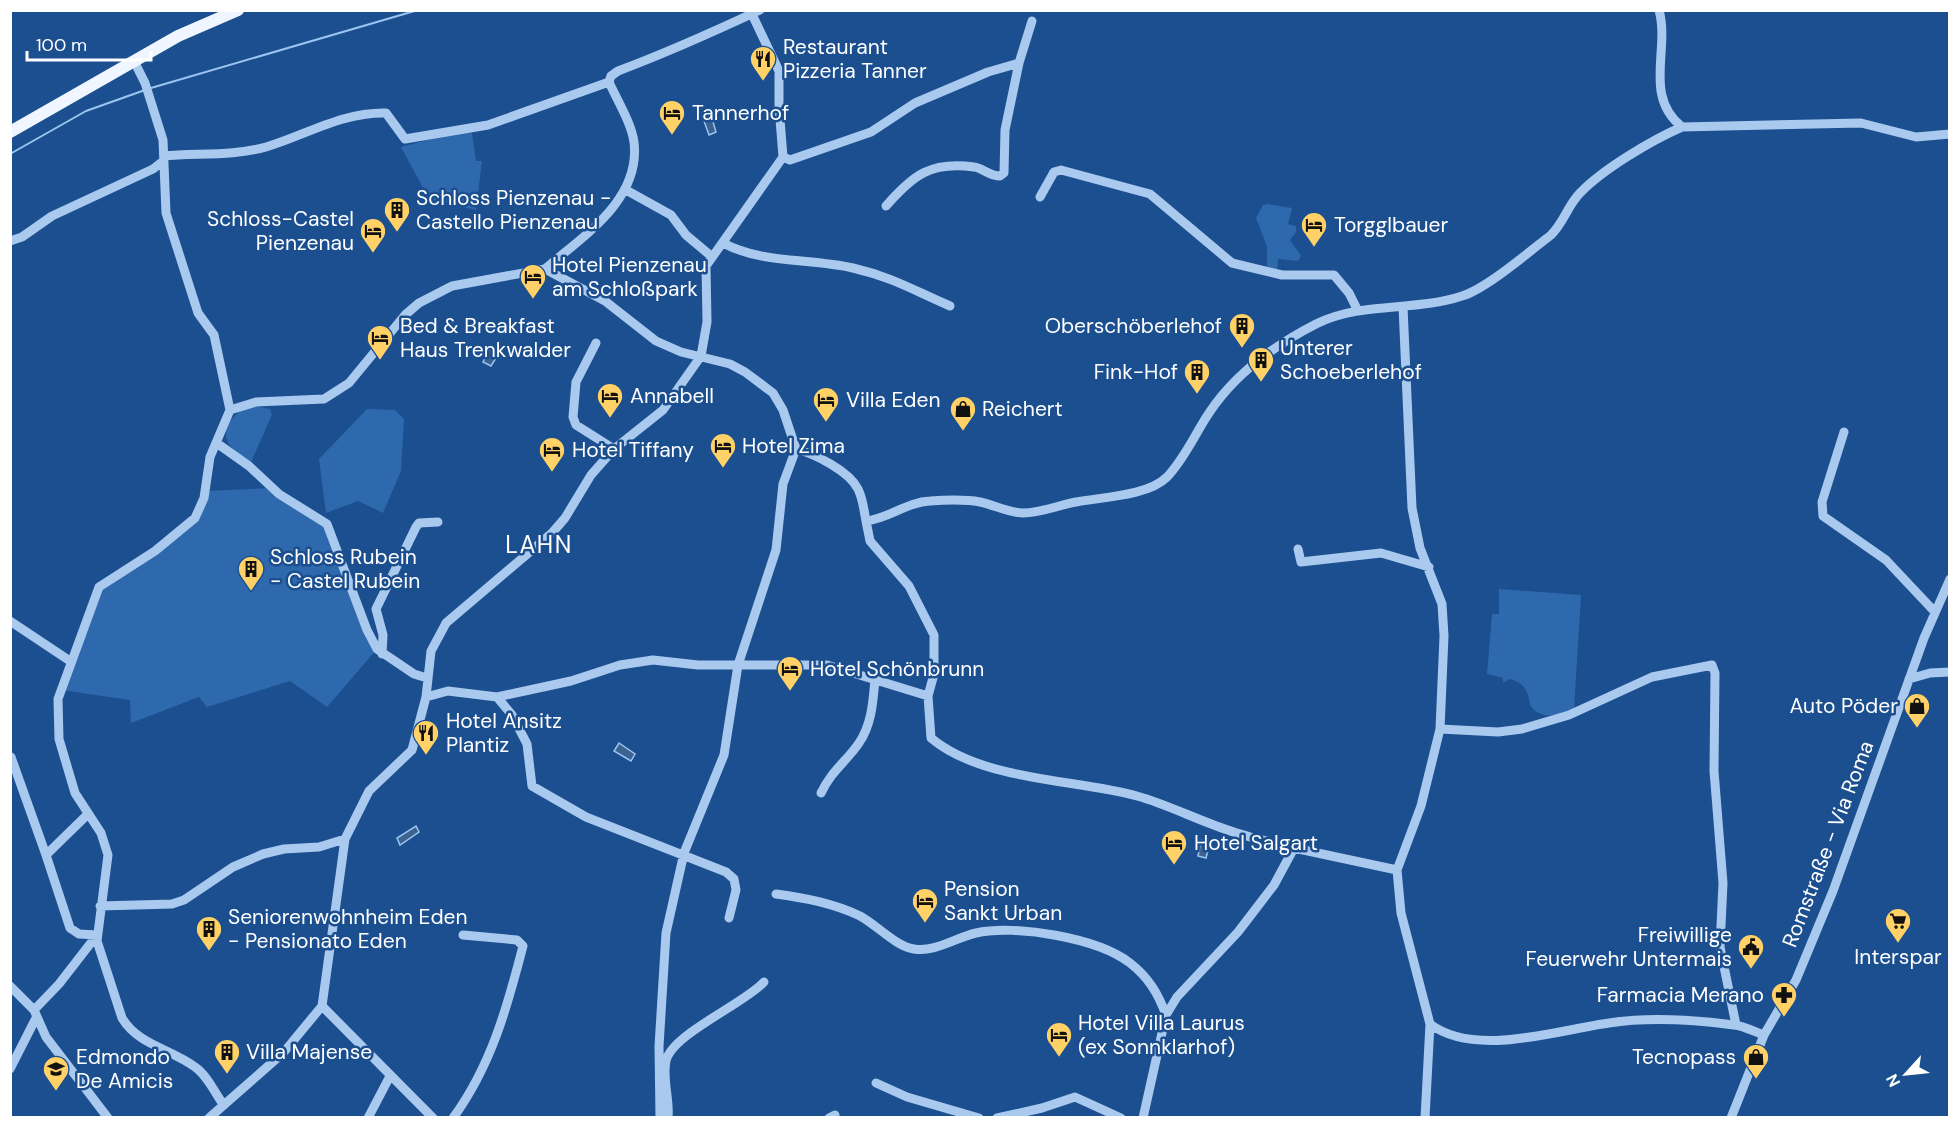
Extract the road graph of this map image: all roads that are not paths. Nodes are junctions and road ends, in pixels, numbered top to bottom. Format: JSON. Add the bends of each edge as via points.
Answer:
{"nodes":[{"id":1,"x":238,"y":10,"type":"edge"},
{"id":2,"x":1659,"y":10,"type":"edge"},
{"id":3,"x":753,"y":12,"type":"edge"},
{"id":4,"x":1032,"y":21,"type":"dead end"},
{"id":5,"x":134,"y":61,"type":"junction"},
{"id":6,"x":1019,"y":63,"type":"junction"},
{"id":7,"x":609,"y":82,"type":"junction"},
{"id":8,"x":1683,"y":127,"type":"junction"},
{"id":9,"x":10,"y":132,"type":"edge"},
{"id":10,"x":1950,"y":134,"type":"edge"},
{"id":11,"x":783,"y":157,"type":"junction"},
{"id":12,"x":163,"y":159,"type":"junction"},
{"id":13,"x":626,"y":190,"type":"junction"},
{"id":14,"x":1040,"y":197,"type":"dead end"},
{"id":15,"x":886,"y":206,"type":"dead end"},
{"id":16,"x":10,"y":241,"type":"edge"},
{"id":17,"x":723,"y":243,"type":"junction"},
{"id":18,"x":711,"y":256,"type":"junction"},
{"id":19,"x":545,"y":269,"type":"junction"},
{"id":20,"x":950,"y":306,"type":"dead end"},
{"id":21,"x":1403,"y":307,"type":"junction"},
{"id":22,"x":1358,"y":311,"type":"junction"},
{"id":23,"x":596,"y":343,"type":"dead end"},
{"id":24,"x":701,"y":356,"type":"junction"},
{"id":25,"x":230,"y":410,"type":"junction"},
{"id":26,"x":1844,"y":432,"type":"dead end"},
{"id":27,"x":218,"y":444,"type":"junction"},
{"id":28,"x":614,"y":449,"type":"junction"},
{"id":29,"x":796,"y":449,"type":"junction"},
{"id":30,"x":866,"y":521,"type":"junction"},
{"id":31,"x":438,"y":522,"type":"dead end"},
{"id":32,"x":1298,"y":549,"type":"dead end"},
{"id":33,"x":1429,"y":567,"type":"junction"},
{"id":34,"x":1950,"y":579,"type":"edge"},
{"id":35,"x":1934,"y":611,"type":"junction"},
{"id":36,"x":10,"y":621,"type":"edge"},
{"id":37,"x":382,"y":654,"type":"junction"},
{"id":38,"x":70,"y":661,"type":"junction"},
{"id":39,"x":738,"y":665,"type":"junction"},
{"id":40,"x":1950,"y":672,"type":"edge"},
{"id":41,"x":427,"y":678,"type":"junction"},
{"id":42,"x":1914,"y":678,"type":"junction"},
{"id":43,"x":875,"y":679,"type":"junction"},
{"id":44,"x":928,"y":696,"type":"junction"},
{"id":45,"x":426,"y":697,"type":"junction"},
{"id":46,"x":497,"y":697,"type":"junction"},
{"id":47,"x":1440,"y":729,"type":"junction"},
{"id":48,"x":11,"y":757,"type":"edge"},
{"id":49,"x":821,"y":793,"type":"dead end"},
{"id":50,"x":88,"y":814,"type":"junction"},
{"id":51,"x":345,"y":839,"type":"junction"},
{"id":52,"x":1294,"y":848,"type":"junction"},
{"id":53,"x":684,"y":853,"type":"junction"},
{"id":54,"x":46,"y":855,"type":"junction"},
{"id":55,"x":1397,"y":870,"type":"junction"},
{"id":56,"x":776,"y":894,"type":"dead end"},
{"id":57,"x":100,"y":906,"type":"junction"},
{"id":58,"x":729,"y":918,"type":"dead end"},
{"id":59,"x":463,"y":935,"type":"dead end"},
{"id":60,"x":97,"y":936,"type":"junction"},
{"id":61,"x":764,"y":982,"type":"dead end"},
{"id":62,"x":10,"y":986,"type":"edge"},
{"id":63,"x":322,"y":1006,"type":"junction"},
{"id":64,"x":35,"y":1014,"type":"junction"},
{"id":65,"x":1166,"y":1015,"type":"junction"},
{"id":66,"x":1430,"y":1024,"type":"junction"},
{"id":67,"x":1736,"y":1024,"type":"junction"},
{"id":68,"x":1764,"y":1035,"type":"junction"},
{"id":69,"x":10,"y":1069,"type":"edge"},
{"id":70,"x":390,"y":1076,"type":"junction"},
{"id":71,"x":876,"y":1083,"type":"dead end"},
{"id":72,"x":223,"y":1104,"type":"junction"},
{"id":73,"x":108,"y":1118,"type":"edge"},
{"id":74,"x":210,"y":1118,"type":"edge"},
{"id":75,"x":368,"y":1118,"type":"edge"},
{"id":76,"x":433,"y":1118,"type":"edge"},
{"id":77,"x":453,"y":1118,"type":"edge"},
{"id":78,"x":660,"y":1118,"type":"edge"},
{"id":79,"x":668,"y":1118,"type":"edge"},
{"id":80,"x":979,"y":1118,"type":"edge"},
{"id":81,"x":998,"y":1118,"type":"edge"},
{"id":82,"x":1122,"y":1118,"type":"edge"},
{"id":83,"x":1143,"y":1118,"type":"edge"},
{"id":84,"x":1425,"y":1118,"type":"edge"},
{"id":85,"x":1731,"y":1118,"type":"edge"}],
"edges":[{"from":1,"to":5,"type":"main road","via":[[178,36]]},
{"from":2,"to":8,"type":"street","via":[[1661,99],[1673,120]]},
{"from":3,"to":7,"type":"street","via":[[618,71]]},
{"from":3,"to":11,"type":"street","via":[[779,71]]},
{"from":4,"to":6,"type":"street"},
{"from":5,"to":9,"type":"main road"},
{"from":5,"to":12,"type":"street","via":[[163,140]]},
{"from":6,"to":11,"type":"street","via":[[915,104],[871,132],[790,160]]},
{"from":6,"to":15,"type":"street","via":[[1005,130],[1004,173],[990,176],[977,167],[935,167],[914,176]]},
{"from":7,"to":12,"type":"street","via":[[488,125],[413,139],[400,135],[386,113],[375,113],[340,119],[247,151]]},
{"from":7,"to":13,"type":"street","via":[[634,143]]},
{"from":8,"to":10,"type":"street","via":[[1861,123],[1916,137]]},
{"from":8,"to":21,"type":"street","via":[[1663,135],[1580,192],[1551,235],[1474,289],[1455,298]]},
{"from":11,"to":17,"type":"street"},
{"from":12,"to":16,"type":"street","via":[[153,168],[52,216]]},
{"from":12,"to":25,"type":"street","via":[[166,213],[198,313],[214,335]]},
{"from":13,"to":18,"type":"street","via":[[671,215]]},
{"from":13,"to":19,"type":"street","via":[[607,215]]},
{"from":14,"to":22,"type":"street","via":[[1054,172],[1061,170],[1149,194],[1232,263],[1282,275],[1334,275],[1349,292]]},
{"from":17,"to":18,"type":"street"},
{"from":17,"to":20,"type":"street","via":[[741,253],[850,267],[891,278]]},
{"from":18,"to":24,"type":"street","via":[[706,266],[707,322]]},
{"from":19,"to":24,"type":"street","via":[[605,301],[656,341]]},
{"from":19,"to":25,"type":"street","via":[[452,286],[419,303],[350,383],[324,399],[256,402]]},
{"from":21,"to":22,"type":"street"},
{"from":21,"to":33,"type":"street","via":[[1412,508],[1420,548]]},
{"from":22,"to":30,"type":"street","via":[[1308,328],[1238,376],[1187,450],[1156,485],[1034,513],[978,502],[929,501]]},
{"from":23,"to":28,"type":"street","via":[[576,382],[573,417],[576,425]]},
{"from":24,"to":28,"type":"street","via":[[663,410]]},
{"from":24,"to":29,"type":"street","via":[[737,368],[773,393]]},
{"from":25,"to":27,"type":"street"},
{"from":26,"to":35,"type":"street","via":[[1822,502],[1823,516],[1886,560]]},
{"from":27,"to":37,"type":"street","via":[[279,494],[327,524],[367,630]]},
{"from":27,"to":38,"type":"street","via":[[210,457],[204,498],[195,518],[99,587]]},
{"from":28,"to":41,"type":"street","via":[[591,475],[552,533],[446,623],[431,651]]},
{"from":29,"to":30,"type":"street","via":[[853,481]]},
{"from":29,"to":39,"type":"street","via":[[783,484],[773,562]]},
{"from":30,"to":44,"type":"street","via":[[870,542],[909,586],[934,635],[934,674]]},
{"from":31,"to":37,"type":"street","via":[[416,526],[376,609],[385,645]]},
{"from":32,"to":33,"type":"street","via":[[1300,562],[1381,553]]},
{"from":33,"to":47,"type":"street","via":[[1442,604]]},
{"from":34,"to":35,"type":"street","name":"Romstraße - Via Roma"},
{"from":35,"to":42,"type":"street","name":"Romstraße - Via Roma"},
{"from":36,"to":38,"type":"street"},
{"from":37,"to":41,"type":"street"},
{"from":38,"to":50,"type":"street","via":[[58,699],[59,739],[75,793]]},
{"from":39,"to":43,"type":"street","via":[[827,665]]},
{"from":39,"to":46,"type":"street","via":[[643,660]]},
{"from":39,"to":53,"type":"street","via":[[724,755]]},
{"from":40,"to":42,"type":"street"},
{"from":41,"to":45,"type":"street"},
{"from":42,"to":68,"type":"street","name":"Romstraße - Via Roma","via":[[1796,980]]},
{"from":43,"to":44,"type":"street"},
{"from":43,"to":49,"type":"street","via":[[871,718],[859,743],[838,765]]},
{"from":44,"to":52,"type":"street","via":[[932,738],[964,758],[1015,774],[1135,795],[1227,830]]},
{"from":45,"to":46,"type":"street","via":[[448,691]]},
{"from":45,"to":51,"type":"street","via":[[412,750],[369,791]]},
{"from":46,"to":53,"type":"street","via":[[527,744],[532,786],[586,817]]},
{"from":47,"to":55,"type":"street","via":[[1421,806]]},
{"from":47,"to":67,"type":"street","via":[[1522,729],[1569,715],[1652,677],[1712,665],[1714,771],[1722,848],[1720,947]]},
{"from":48,"to":54,"type":"street"},
{"from":50,"to":54,"type":"street"},
{"from":50,"to":57,"type":"street","via":[[108,855]]},
{"from":51,"to":57,"type":"street","via":[[320,847],[263,854],[233,867],[172,904]]},
{"from":51,"to":63,"type":"street"},
{"from":52,"to":55,"type":"street"},
{"from":52,"to":65,"type":"street","via":[[1274,885],[1238,932],[1177,997]]},
{"from":53,"to":58,"type":"street","via":[[734,879],[736,890]]},
{"from":53,"to":78,"type":"street","via":[[666,933],[659,1046]]},
{"from":54,"to":60,"type":"street","via":[[70,928],[79,934]]},
{"from":55,"to":66,"type":"street","via":[[1401,913]]},
{"from":56,"to":65,"type":"street","via":[[831,905],[859,916],[915,950],[993,930],[1043,933],[1100,948],[1128,961],[1145,976]]},
{"from":57,"to":60,"type":"street"},
{"from":59,"to":77,"type":"street","via":[[517,940],[523,946],[492,1051],[473,1090]]},
{"from":60,"to":64,"type":"street"},
{"from":60,"to":72,"type":"street","via":[[127,1028],[198,1068]]},
{"from":61,"to":79,"type":"street","via":[[672,1049],[666,1061]]},
{"from":62,"to":64,"type":"street"},
{"from":63,"to":70,"type":"street"},
{"from":63,"to":72,"type":"street","via":[[284,1052]]},
{"from":64,"to":69,"type":"street"},
{"from":64,"to":73,"type":"street","via":[[46,1037]]},
{"from":65,"to":83,"type":"street"},
{"from":66,"to":67,"type":"street","via":[[1470,1040],[1552,1035],[1622,1022]]},
{"from":66,"to":84,"type":"street"},
{"from":67,"to":68,"type":"street"},
{"from":68,"to":85,"type":"street","name":"Romstraße - Via Roma"},
{"from":70,"to":75,"type":"street"},
{"from":70,"to":76,"type":"street"},
{"from":71,"to":80,"type":"street","via":[[907,1097]]},
{"from":72,"to":74,"type":"street"},
{"from":81,"to":82,"type":"street","via":[[1075,1097]]}]}
